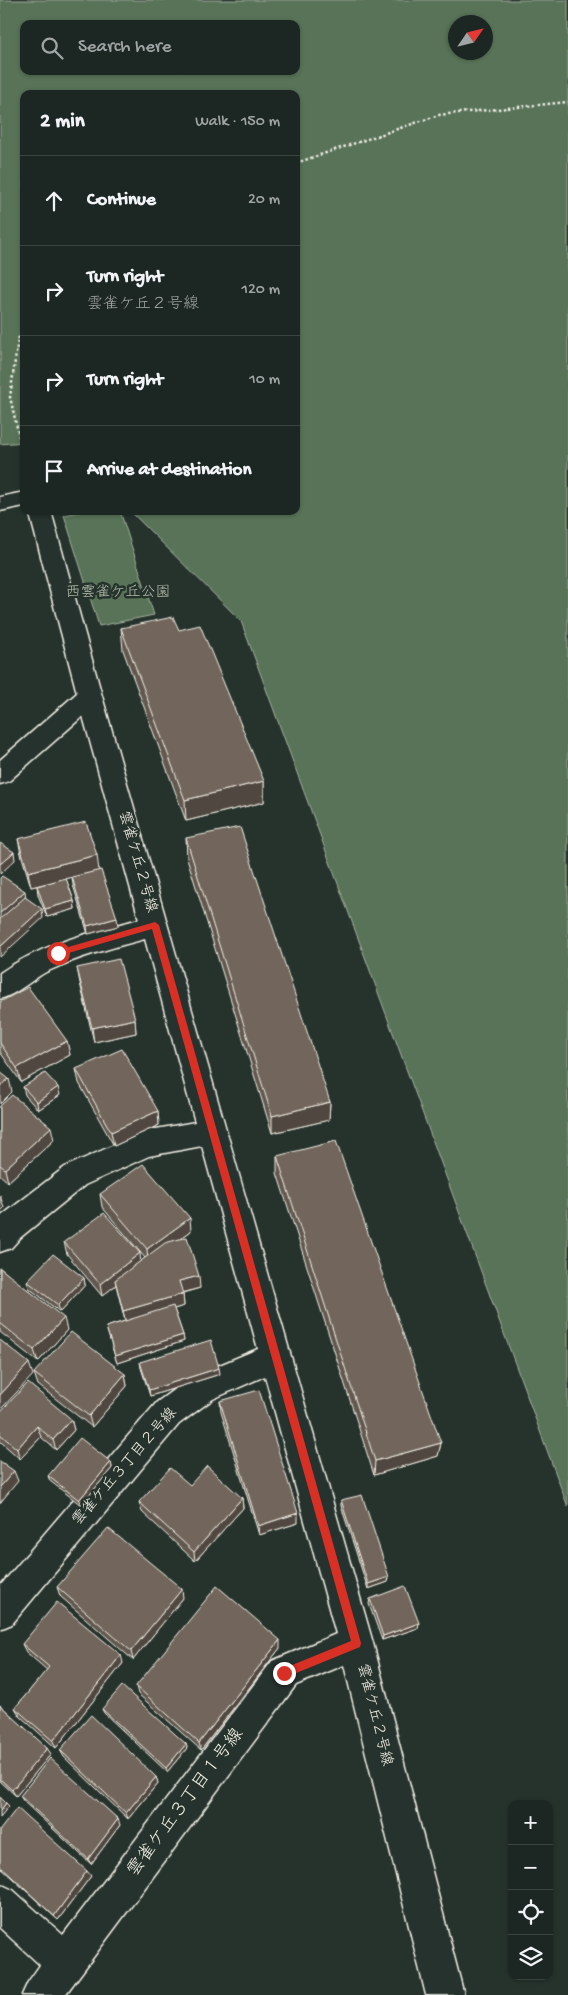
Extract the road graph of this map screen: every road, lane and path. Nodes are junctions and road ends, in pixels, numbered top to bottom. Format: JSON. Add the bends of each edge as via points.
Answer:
{"nodes":[{"id":1,"x":568,"y":102,"type":"edge"},
{"id":2,"x":300,"y":162,"type":"edge"},
{"id":3,"x":20,"y":335,"type":"edge"},
{"id":4,"x":20,"y":441,"type":"edge"},
{"id":5,"x":20,"y":500,"type":"edge"},
{"id":6,"x":0,"y":504,"type":"edge"},
{"id":7,"x":41,"y":515,"type":"edge"},
{"id":8,"x":90,"y":696,"type":"junction"},
{"id":9,"x":0,"y":774,"type":"edge"},
{"id":10,"x":155,"y":925,"type":"junction"},
{"id":11,"x":0,"y":988,"type":"edge"},
{"id":12,"x":213,"y":1130,"type":"junction"},
{"id":13,"x":0,"y":1238,"type":"edge"},
{"id":14,"x":276,"y":1356,"type":"junction"},
{"id":15,"x":0,"y":1612,"type":"edge"},
{"id":16,"x":356,"y":1643,"type":"junction"},
{"id":17,"x":0,"y":1902,"type":"edge"},
{"id":18,"x":65,"y":1963,"type":"junction"},
{"id":19,"x":41,"y":1995,"type":"edge"},
{"id":20,"x":445,"y":1995,"type":"edge"}],
"edges":[{"from":1,"to":2,"type":"path","via":[[439,115]]},
{"from":3,"to":4,"type":"path","via":[[10,398]]},
{"from":5,"to":6,"type":"street"},
{"from":7,"to":8,"type":"street","name":"雲雀ケ丘２号線"},
{"from":8,"to":9,"type":"street"},
{"from":8,"to":10,"type":"street","name":"雲雀ケ丘２号線"},
{"from":10,"to":11,"type":"street","via":[[58,953]]},
{"from":10,"to":12,"type":"street","name":"雲雀ケ丘２号線"},
{"from":12,"to":13,"type":"street","via":[[145,1144],[75,1176]]},
{"from":12,"to":14,"type":"street","name":"雲雀ケ丘２号線"},
{"from":14,"to":15,"type":"street","name":"雲雀ケ丘３丁目２号線","via":[[202,1388],[168,1413]]},
{"from":14,"to":16,"type":"street","name":"雲雀ケ丘２号線"},
{"from":16,"to":18,"type":"street","name":"雲雀ケ丘３丁目１号線","via":[[284,1673]]},
{"from":16,"to":20,"type":"street","name":"雲雀ケ丘２号線"},
{"from":17,"to":18,"type":"street"},
{"from":18,"to":19,"type":"street","name":"雲雀ケ丘３丁目１号線"}]}
